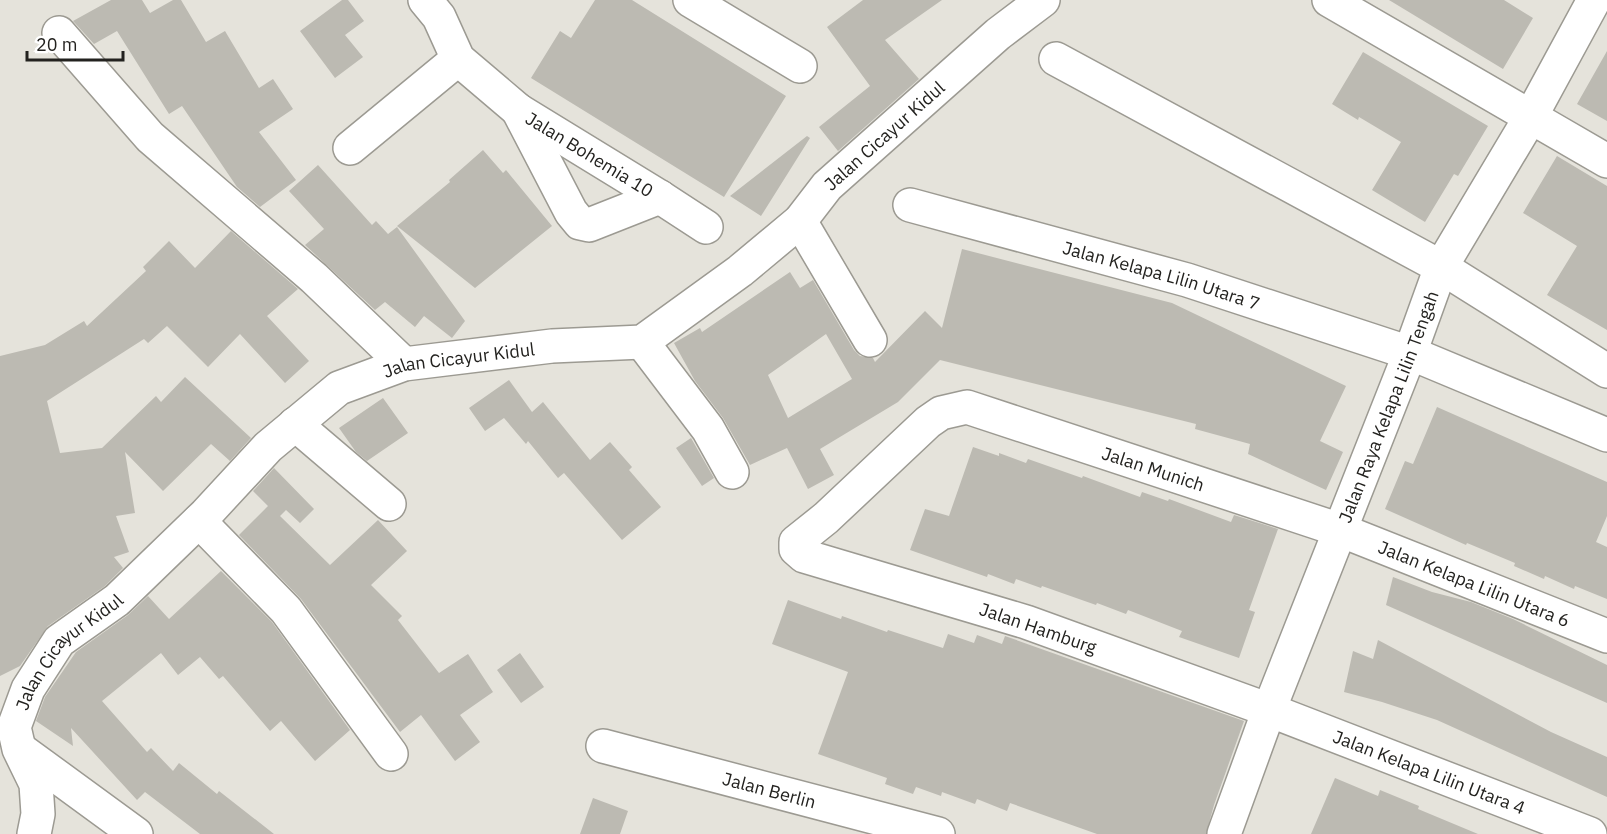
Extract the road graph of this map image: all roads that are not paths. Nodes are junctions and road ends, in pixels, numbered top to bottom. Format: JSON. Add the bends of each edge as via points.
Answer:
{"nodes":[{"id":1,"x":690,"y":0,"type":"edge"},
{"id":2,"x":1043,"y":0,"type":"edge"},
{"id":3,"x":1329,"y":0,"type":"edge"},
{"id":4,"x":1594,"y":0,"type":"edge"},
{"id":5,"x":438,"y":6,"type":"edge"},
{"id":6,"x":59,"y":33,"type":"dead end"},
{"id":7,"x":458,"y":59,"type":"junction"},
{"id":8,"x":1056,"y":59,"type":"dead end"},
{"id":9,"x":800,"y":66,"type":"dead end"},
{"id":10,"x":518,"y":110,"type":"junction"},
{"id":11,"x":1530,"y":118,"type":"junction"},
{"id":12,"x":350,"y":148,"type":"dead end"},
{"id":13,"x":1607,"y":161,"type":"edge"},
{"id":14,"x":660,"y":197,"type":"junction"},
{"id":15,"x":910,"y":206,"type":"dead end"},
{"id":16,"x":800,"y":221,"type":"junction"},
{"id":17,"x":706,"y":227,"type":"dead end"},
{"id":18,"x":1441,"y":267,"type":"junction"},
{"id":19,"x":870,"y":340,"type":"dead end"},
{"id":20,"x":642,"y":342,"type":"junction"},
{"id":21,"x":1410,"y":353,"type":"junction"},
{"id":22,"x":404,"y":364,"type":"junction"},
{"id":23,"x":1607,"y":371,"type":"edge"},
{"id":24,"x":296,"y":424,"type":"junction"},
{"id":25,"x":1607,"y":435,"type":"edge"},
{"id":26,"x":732,"y":472,"type":"dead end"},
{"id":27,"x":389,"y":504,"type":"dead end"},
{"id":28,"x":199,"y":521,"type":"junction"},
{"id":29,"x":1340,"y":530,"type":"junction"},
{"id":30,"x":804,"y":556,"type":"joint"},
{"id":31,"x":1607,"y":636,"type":"edge"},
{"id":32,"x":1269,"y":710,"type":"junction"},
{"id":33,"x":603,"y":746,"type":"dead end"},
{"id":34,"x":19,"y":749,"type":"junction"},
{"id":35,"x":391,"y":754,"type":"dead end"},
{"id":36,"x":34,"y":834,"type":"edge"},
{"id":37,"x":136,"y":834,"type":"edge"},
{"id":38,"x":938,"y":834,"type":"edge"},
{"id":39,"x":1224,"y":834,"type":"edge"},
{"id":40,"x":1590,"y":834,"type":"edge"}],
"edges":[{"from":1,"to":9,"type":"street"},
{"from":2,"to":16,"type":"street","name":"Jalan Cicayur Kidul","via":[[998,34],[827,186]]},
{"from":3,"to":11,"type":"street"},
{"from":4,"to":11,"type":"street","name":"Jalan Raya Kelapa Lilin Tengah"},
{"from":5,"to":7,"type":"street","name":"Jalan Bohemia 10"},
{"from":6,"to":22,"type":"street","via":[[150,137],[314,278]]},
{"from":7,"to":10,"type":"street","name":"Jalan Bohemia 10"},
{"from":7,"to":12,"type":"street"},
{"from":8,"to":18,"type":"street"},
{"from":10,"to":14,"type":"street","name":"Jalan Bohemia 10"},
{"from":10,"to":14,"type":"street","name":"Jalan Bohemia 10","via":[[580,223],[589,225]]},
{"from":11,"to":13,"type":"street"},
{"from":11,"to":18,"type":"street","name":"Jalan Raya Kelapa Lilin Tengah"},
{"from":14,"to":17,"type":"street","name":"Jalan Bohemia 10"},
{"from":15,"to":21,"type":"street","name":"Jalan Kelapa Lilin Utara 7","via":[[1186,279]]},
{"from":16,"to":19,"type":"street"},
{"from":16,"to":20,"type":"street","name":"Jalan Cicayur Kidul","via":[[740,271]]},
{"from":18,"to":21,"type":"street","name":"Jalan Raya Kelapa Lilin Tengah"},
{"from":18,"to":23,"type":"street"},
{"from":20,"to":22,"type":"street","name":"Jalan Cicayur Kidul","via":[[552,346]]},
{"from":20,"to":26,"type":"street","via":[[708,429]]},
{"from":21,"to":25,"type":"street","name":"Jalan Kelapa Lilin Utara 7"},
{"from":21,"to":29,"type":"street","name":"Jalan Raya Kelapa Lilin Tengah"},
{"from":22,"to":24,"type":"street","name":"Jalan Cicayur Kidul","via":[[339,388]]},
{"from":24,"to":27,"type":"street"},
{"from":24,"to":28,"type":"street","name":"Jalan Cicayur Kidul","via":[[268,447]]},
{"from":28,"to":34,"type":"street","name":"Jalan Cicayur Kidul","via":[[117,600],[59,641],[28,689],[14,727]]},
{"from":28,"to":35,"type":"street","via":[[286,610]]},
{"from":29,"to":30,"type":"street","name":"Jalan Munich","via":[[967,407],[928,422],[796,542],[796,549]]},
{"from":29,"to":31,"type":"street","name":"Jalan Kelapa Lilin Utara 6"},
{"from":29,"to":32,"type":"street","name":"Jalan Raya Kelapa Lilin Tengah"},
{"from":30,"to":32,"type":"street","name":"Jalan Hamburg","via":[[1026,621]]},
{"from":32,"to":39,"type":"street","name":"Jalan Raya Kelapa Lilin Tengah"},
{"from":32,"to":40,"type":"street","name":"Jalan Kelapa Lilin Utara 4"},
{"from":33,"to":38,"type":"street","name":"Jalan Berlin"},
{"from":34,"to":36,"type":"street","name":"Jalan Cicayur Kidul","via":[[36,784],[38,814]]},
{"from":34,"to":37,"type":"street"}]}
